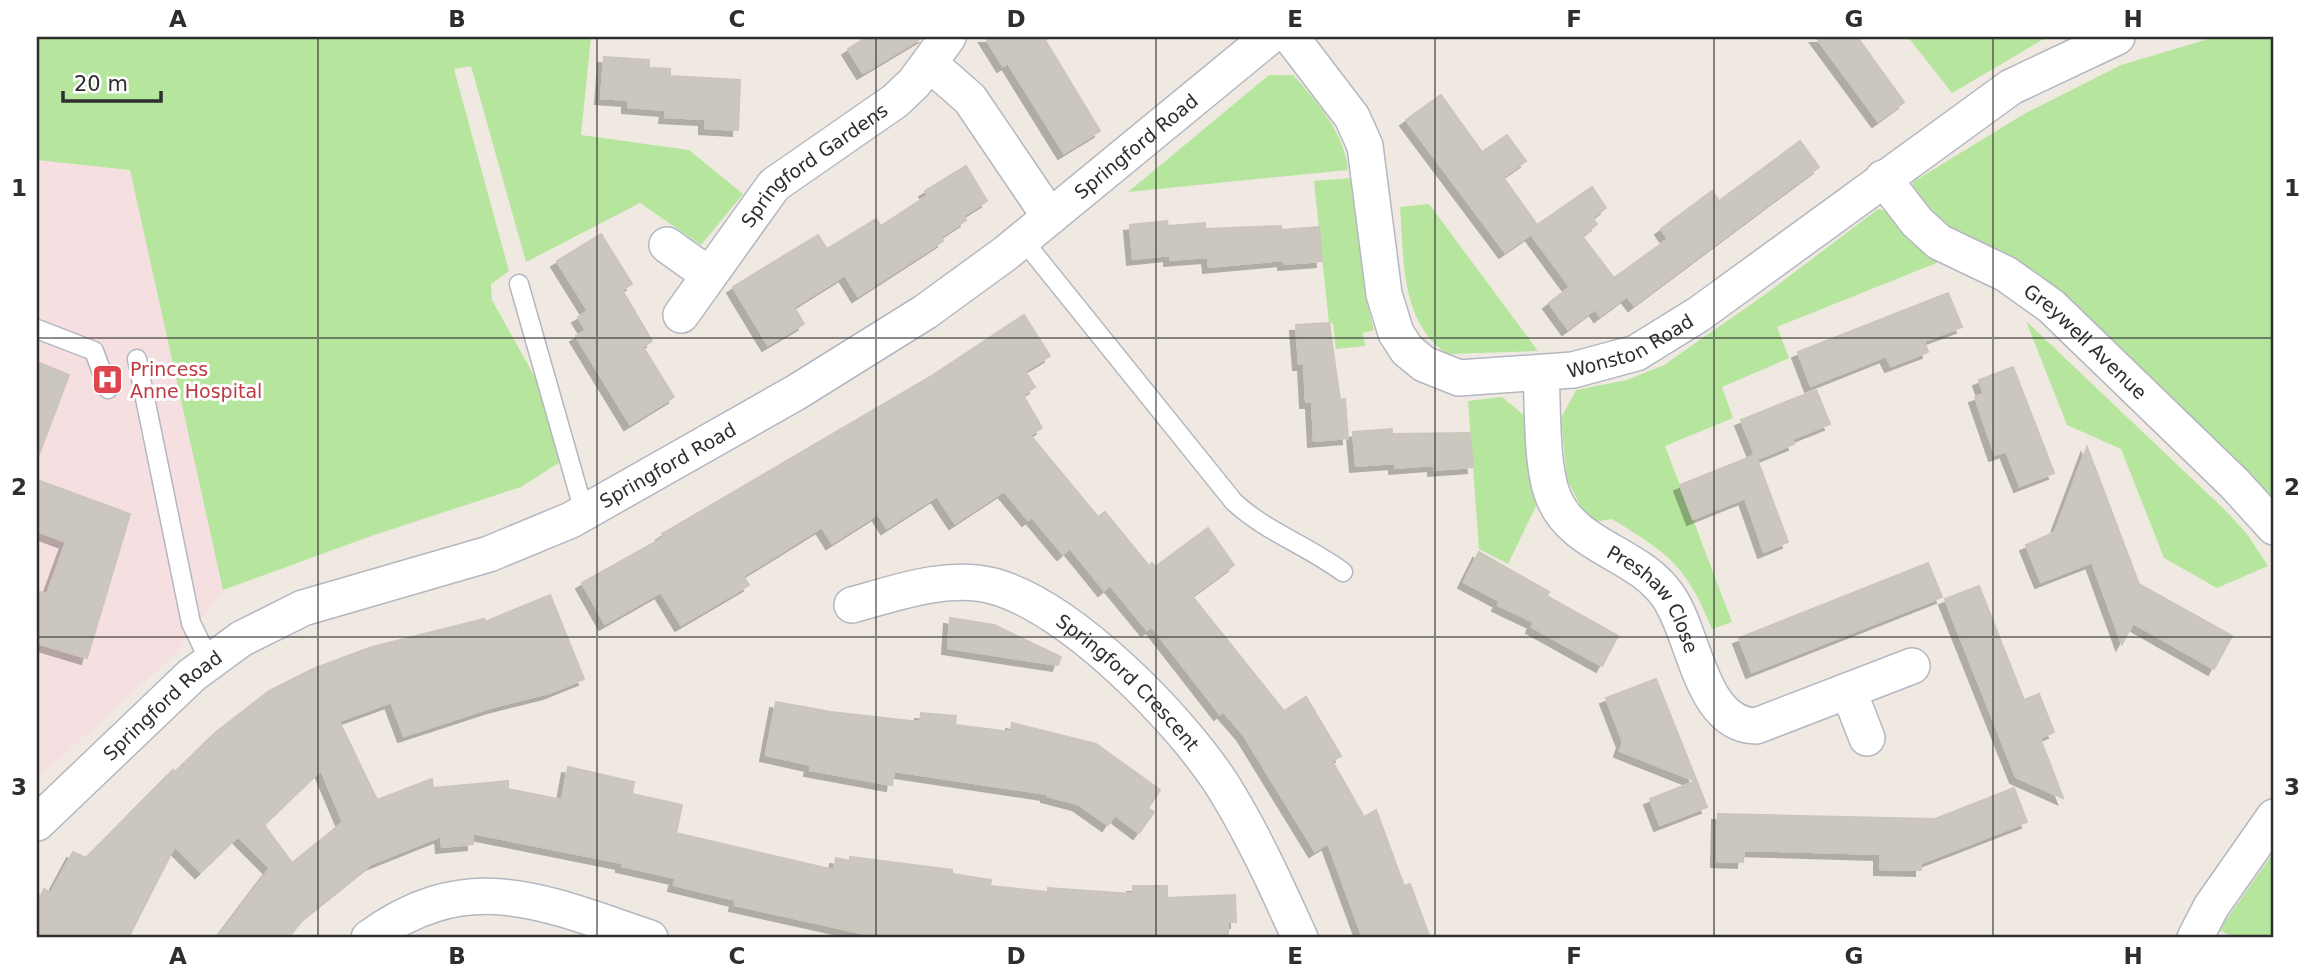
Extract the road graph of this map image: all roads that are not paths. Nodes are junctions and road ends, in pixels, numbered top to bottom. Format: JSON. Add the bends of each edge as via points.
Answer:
{"nodes":[{"id":1,"x":1269,"y":37,"type":"edge"},
{"id":2,"x":1291,"y":37,"type":"edge"},
{"id":3,"x":2116,"y":37,"type":"edge"},
{"id":4,"x":938,"y":50,"type":"edge"},
{"id":5,"x":1883,"y":178,"type":"junction"},
{"id":6,"x":1050,"y":217,"type":"junction"},
{"id":7,"x":1023,"y":240,"type":"junction"},
{"id":8,"x":667,"y":245,"type":"dead end"},
{"id":9,"x":709,"y":275,"type":"junction"},
{"id":10,"x":519,"y":284,"type":"dead end"},
{"id":11,"x":681,"y":316,"type":"dead end"},
{"id":12,"x":37,"y":330,"type":"edge"},
{"id":13,"x":137,"y":359,"type":"dead end"},
{"id":14,"x":1541,"y":373,"type":"junction"},
{"id":15,"x":108,"y":389,"type":"dead end"},
{"id":16,"x":584,"y":512,"type":"junction"},
{"id":17,"x":2274,"y":527,"type":"edge"},
{"id":18,"x":1343,"y":572,"type":"dead end"},
{"id":19,"x":852,"y":605,"type":"dead end"},
{"id":20,"x":209,"y":660,"type":"junction"},
{"id":21,"x":1912,"y":666,"type":"dead end"},
{"id":22,"x":1849,"y":692,"type":"junction"},
{"id":23,"x":1867,"y":738,"type":"dead end"},
{"id":24,"x":2274,"y":817,"type":"edge"},
{"id":25,"x":37,"y":823,"type":"edge"},
{"id":26,"x":369,"y":938,"type":"edge"},
{"id":27,"x":650,"y":938,"type":"edge"},
{"id":28,"x":1300,"y":938,"type":"edge"},
{"id":29,"x":2195,"y":938,"type":"edge"}],
"edges":[{"from":1,"to":6,"type":"street","name":"Springford Road"},
{"from":2,"to":14,"type":"street","name":"Wonston Road","via":[[1352,117],[1365,146],[1384,294],[1396,333],[1407,350],[1432,368],[1459,378]]},
{"from":3,"to":5,"type":"street","name":"Wonston Road","via":[[2011,87]]},
{"from":4,"to":6,"type":"street","name":"Springford Gardens"},
{"from":4,"to":9,"type":"street","name":"Springford Gardens","via":[[914,83],[875,118],[774,186]]},
{"from":5,"to":14,"type":"street","name":"Wonston Road","via":[[1671,335],[1606,364]]},
{"from":5,"to":17,"type":"street","name":"Greywell Avenue","via":[[1939,242],[2006,274],[2051,306]]},
{"from":6,"to":7,"type":"street","name":"Springford Road"},
{"from":7,"to":16,"type":"street","name":"Springford Road","via":[[902,327]]},
{"from":7,"to":18,"type":"lane","via":[[1234,502],[1250,517]]},
{"from":8,"to":9,"type":"street"},
{"from":9,"to":11,"type":"street","name":"Springford Gardens"},
{"from":10,"to":16,"type":"lane"},
{"from":12,"to":15,"type":"lane","via":[[94,351]]},
{"from":13,"to":20,"type":"lane","via":[[191,623]]},
{"from":14,"to":22,"type":"street","name":"Preshaw Close","via":[[1549,479],[1562,514],[1587,538],[1640,568],[1668,596],[1718,709],[1744,726],[1756,726]]},
{"from":16,"to":20,"type":"street","name":"Springford Road","via":[[489,554],[303,608]]},
{"from":19,"to":28,"type":"street","name":"Springford Crescent","via":[[918,587],[957,583],[992,586],[1028,600],[1064,622],[1134,684],[1203,758],[1246,828]]},
{"from":20,"to":25,"type":"street","name":"Springford Road"},
{"from":21,"to":22,"type":"street","name":"Preshaw Close"},
{"from":22,"to":23,"type":"street"},
{"from":24,"to":29,"type":"street","via":[[2211,907]]},
{"from":26,"to":27,"type":"street","via":[[423,906],[489,894],[554,906]]}]}
